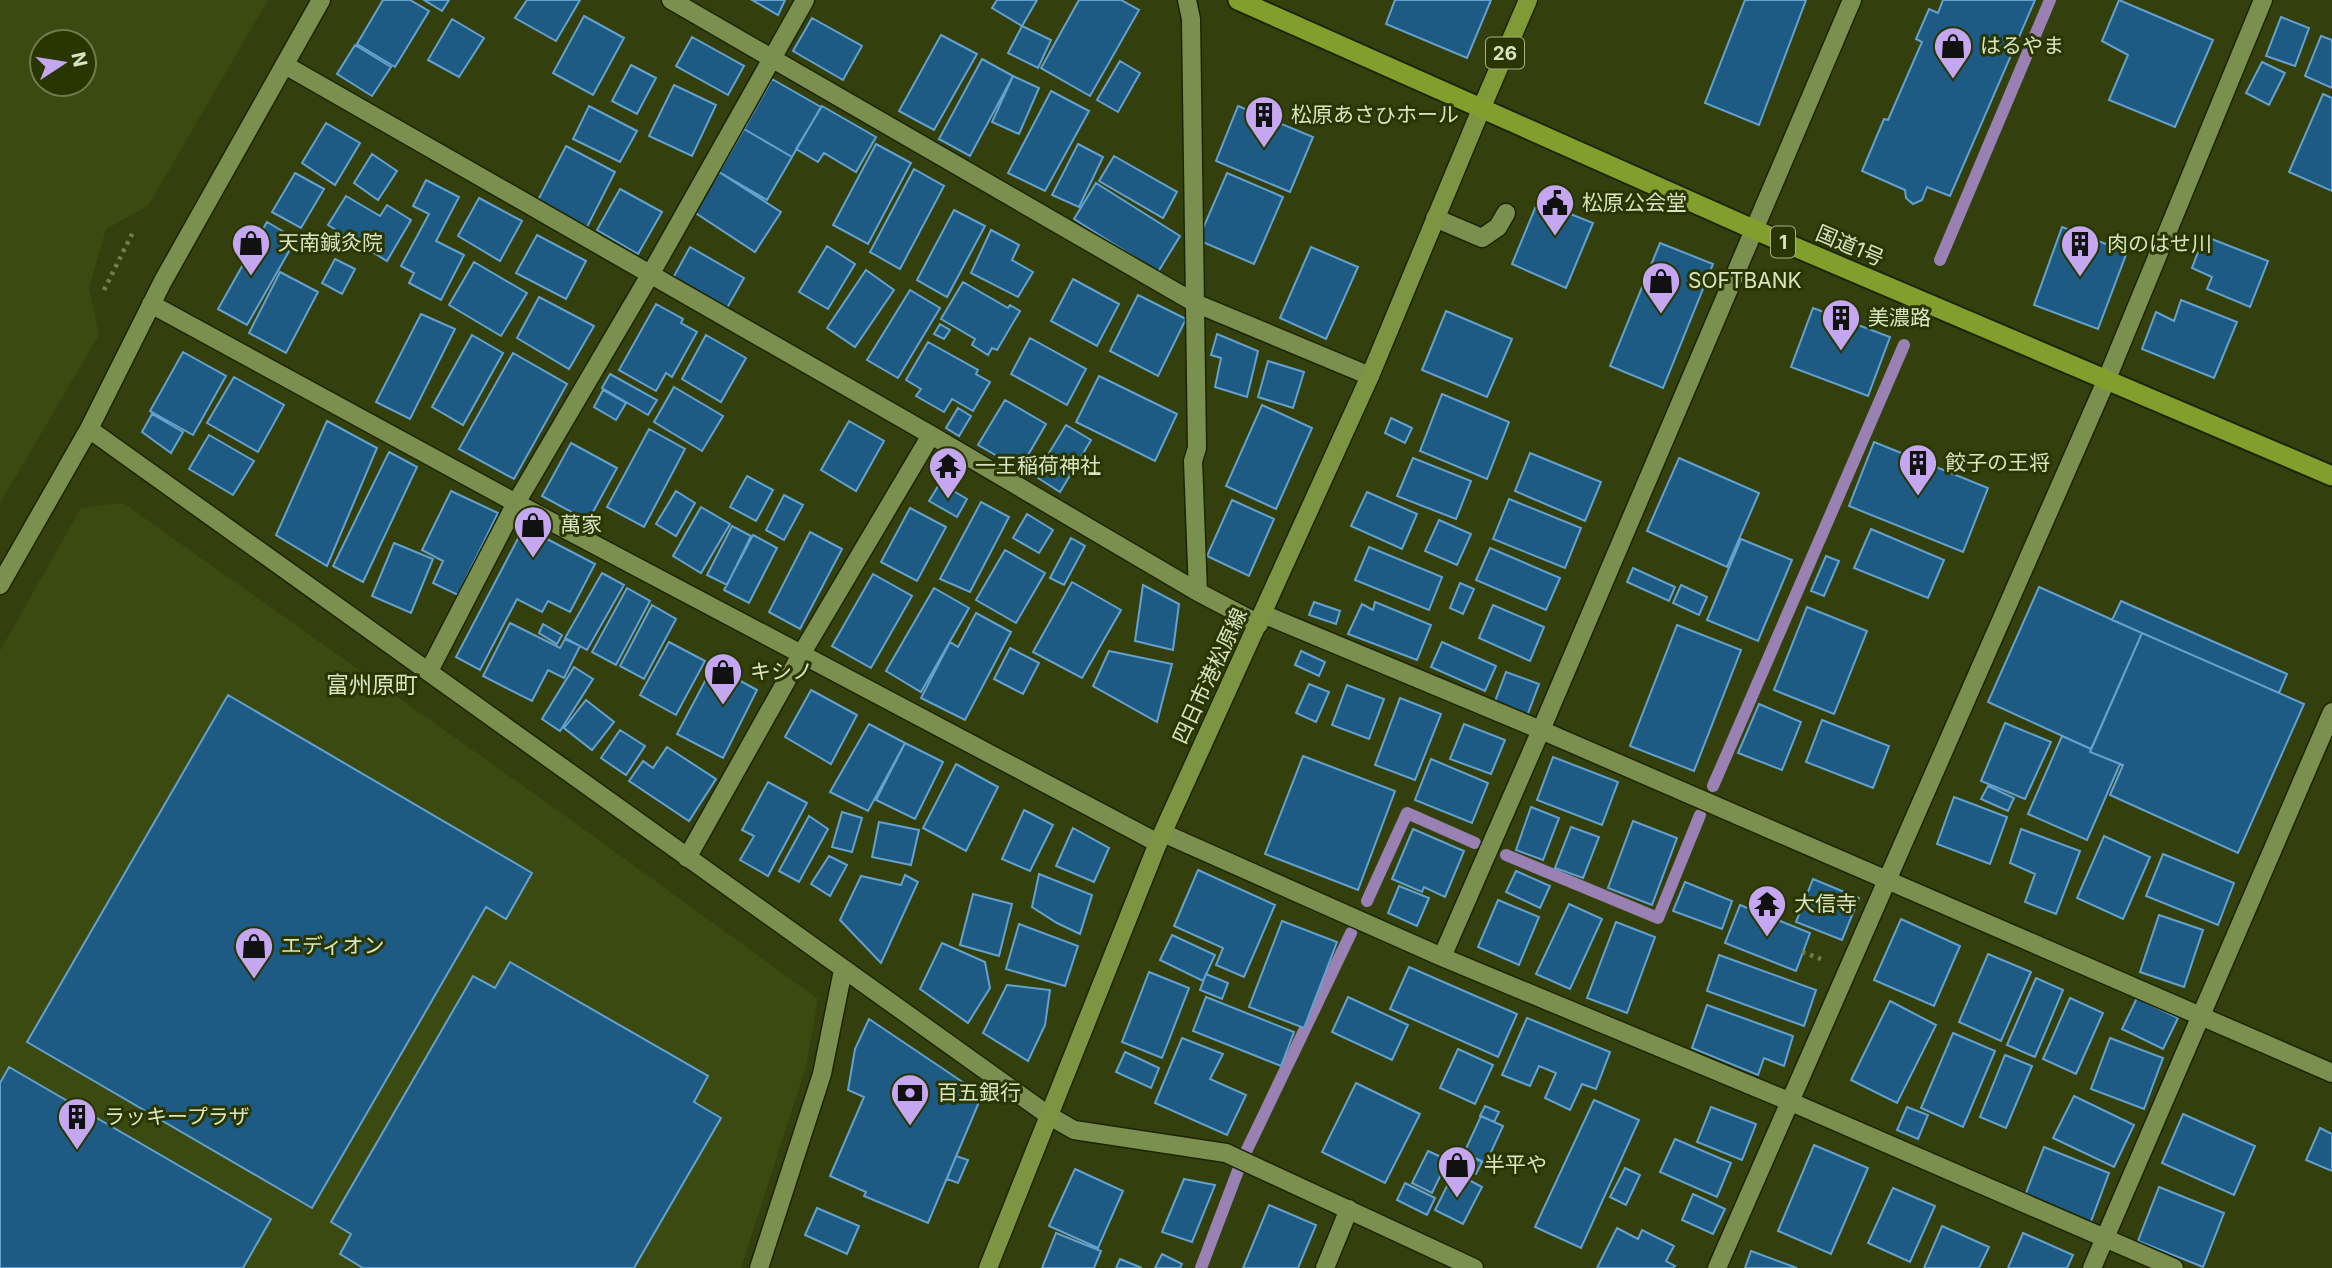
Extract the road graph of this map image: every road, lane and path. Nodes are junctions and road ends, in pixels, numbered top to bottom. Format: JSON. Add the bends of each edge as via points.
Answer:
{"nodes":[{"id":1,"x":321,"y":0,"type":"edge"},
{"id":2,"x":671,"y":0,"type":"edge"},
{"id":3,"x":805,"y":0,"type":"edge"},
{"id":4,"x":1187,"y":0,"type":"edge"},
{"id":5,"x":1238,"y":0,"type":"edge"},
{"id":6,"x":1528,"y":0,"type":"edge"},
{"id":7,"x":1852,"y":0,"type":"edge"},
{"id":8,"x":2263,"y":0,"type":"edge"},
{"id":9,"x":772,"y":58,"type":"junction"},
{"id":10,"x":285,"y":65,"type":"junction"},
{"id":11,"x":1482,"y":107,"type":"junction"},
{"id":12,"x":1506,"y":213,"type":"dead end"},
{"id":13,"x":1435,"y":218,"type":"junction"},
{"id":14,"x":134,"y":230,"type":"dead end"},
{"id":15,"x":1755,"y":230,"type":"junction"},
{"id":16,"x":650,"y":275,"type":"junction"},
{"id":17,"x":104,"y":290,"type":"dead end"},
{"id":18,"x":1195,"y":303,"type":"junction"},
{"id":19,"x":151,"y":304,"type":"junction"},
{"id":20,"x":1370,"y":376,"type":"junction"},
{"id":21,"x":2106,"y":381,"type":"junction"},
{"id":22,"x":89,"y":429,"type":"junction"},
{"id":23,"x":931,"y":435,"type":"junction"},
{"id":24,"x":2332,"y":476,"type":"edge"},
{"id":25,"x":516,"y":503,"type":"junction"},
{"id":26,"x":0,"y":586,"type":"edge"},
{"id":27,"x":1198,"y":592,"type":"junction"},
{"id":28,"x":1261,"y":619,"type":"junction"},
{"id":29,"x":802,"y":653,"type":"junction"},
{"id":30,"x":429,"y":671,"type":"junction"},
{"id":31,"x":2332,"y":712,"type":"edge"},
{"id":32,"x":1541,"y":730,"type":"junction"},
{"id":33,"x":1161,"y":838,"type":"junction"},
{"id":34,"x":687,"y":858,"type":"junction"},
{"id":35,"x":1888,"y":880,"type":"junction"},
{"id":36,"x":1443,"y":957,"type":"junction"},
{"id":37,"x":843,"y":970,"type":"junction"},
{"id":38,"x":2200,"y":1017,"type":"junction"},
{"id":39,"x":2332,"y":1073,"type":"edge"},
{"id":40,"x":1791,"y":1102,"type":"junction"},
{"id":41,"x":1048,"y":1115,"type":"junction"},
{"id":42,"x":1349,"y":1209,"type":"junction"},
{"id":43,"x":2105,"y":1238,"type":"junction"},
{"id":44,"x":759,"y":1268,"type":"edge"},
{"id":45,"x":988,"y":1268,"type":"edge"},
{"id":46,"x":1325,"y":1268,"type":"edge"},
{"id":47,"x":1474,"y":1268,"type":"edge"},
{"id":48,"x":1717,"y":1268,"type":"edge"},
{"id":49,"x":2092,"y":1268,"type":"edge"},
{"id":50,"x":2174,"y":1268,"type":"edge"}],
"edges":[{"from":1,"to":10,"type":"street"},
{"from":2,"to":9,"type":"street"},
{"from":3,"to":9,"type":"street"},
{"from":4,"to":18,"type":"street"},
{"from":5,"to":11,"type":"highway","name":"国道1号","number":"1"},
{"from":6,"to":11,"type":"main road","number":"26"},
{"from":7,"to":15,"type":"street"},
{"from":8,"to":21,"type":"street"},
{"from":9,"to":16,"type":"street"},
{"from":9,"to":18,"type":"street"},
{"from":10,"to":16,"type":"street"},
{"from":10,"to":19,"type":"street"},
{"from":11,"to":13,"type":"main road","name":"四日市港松原線"},
{"from":11,"to":15,"type":"highway","name":"国道1号","number":"1"},
{"from":12,"to":13,"type":"street","via":[[1498,227],[1482,238]]},
{"from":13,"to":20,"type":"main road","name":"四日市港松原線"},
{"from":14,"to":17,"type":"path"},
{"from":15,"to":21,"type":"highway","name":"国道1号","number":"1"},
{"from":15,"to":32,"type":"street"},
{"from":16,"to":23,"type":"street"},
{"from":16,"to":25,"type":"street"},
{"from":18,"to":20,"type":"street"},
{"from":18,"to":27,"type":"street","via":[[1197,448],[1193,461]]},
{"from":19,"to":22,"type":"street"},
{"from":19,"to":25,"type":"street"},
{"from":20,"to":28,"type":"main road","name":"四日市港松原線"},
{"from":21,"to":24,"type":"highway","name":"国道1号","number":"1"},
{"from":21,"to":35,"type":"street"},
{"from":22,"to":26,"type":"street"},
{"from":22,"to":30,"type":"street"},
{"from":23,"to":27,"type":"street"},
{"from":23,"to":29,"type":"street"},
{"from":25,"to":29,"type":"street"},
{"from":25,"to":30,"type":"street"},
{"from":27,"to":28,"type":"street"},
{"from":28,"to":32,"type":"street"},
{"from":28,"to":33,"type":"main road","name":"四日市港松原線"},
{"from":29,"to":33,"type":"street"},
{"from":29,"to":34,"type":"street"},
{"from":30,"to":34,"type":"street"},
{"from":31,"to":38,"type":"street"},
{"from":32,"to":35,"type":"street"},
{"from":32,"to":36,"type":"street"},
{"from":33,"to":36,"type":"street"},
{"from":33,"to":41,"type":"main road","name":"四日市港松原線"},
{"from":34,"to":37,"type":"street"},
{"from":35,"to":38,"type":"street"},
{"from":35,"to":40,"type":"street"},
{"from":36,"to":40,"type":"street"},
{"from":37,"to":41,"type":"street"},
{"from":37,"to":44,"type":"street","via":[[822,1074]]},
{"from":38,"to":39,"type":"street"},
{"from":38,"to":43,"type":"street"},
{"from":40,"to":43,"type":"street"},
{"from":40,"to":48,"type":"street"},
{"from":41,"to":42,"type":"street","via":[[1074,1130],[1226,1153]]},
{"from":41,"to":45,"type":"main road","name":"四日市港松原線"},
{"from":42,"to":46,"type":"street"},
{"from":42,"to":47,"type":"street"},
{"from":43,"to":49,"type":"street"},
{"from":43,"to":50,"type":"street"}]}
